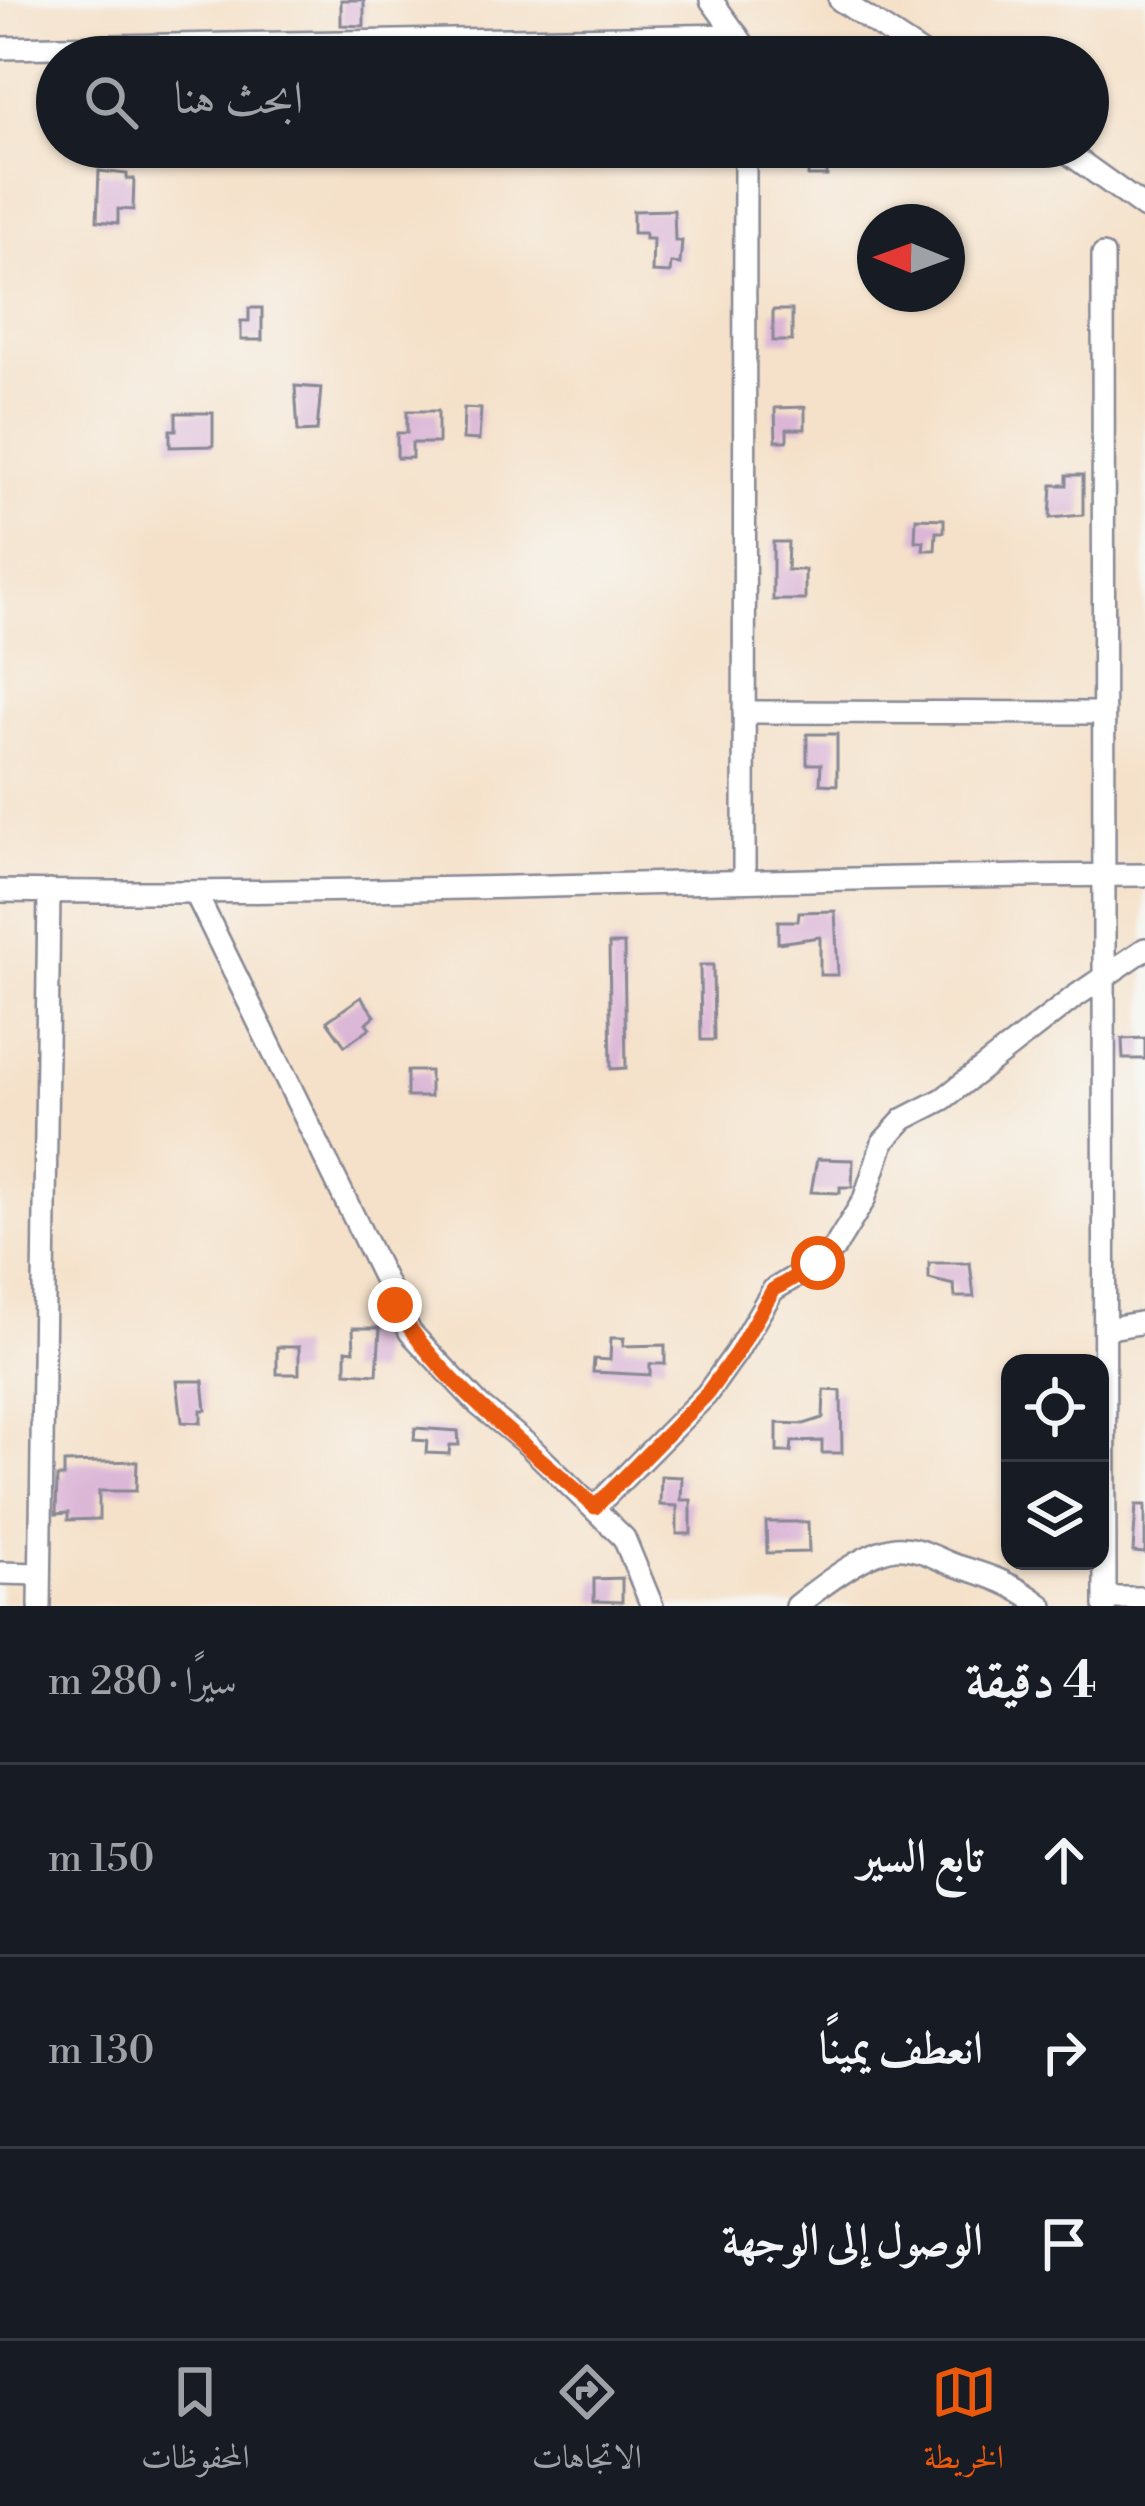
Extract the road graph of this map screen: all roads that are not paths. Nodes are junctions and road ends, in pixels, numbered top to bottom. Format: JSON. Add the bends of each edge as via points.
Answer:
{"nodes":[{"id":1,"x":711,"y":0,"type":"edge"},
{"id":2,"x":840,"y":0,"type":"edge"},
{"id":3,"x":737,"y":35,"type":"joint"},
{"id":4,"x":680,"y":36,"type":"edge"},
{"id":5,"x":895,"y":36,"type":"edge"},
{"id":6,"x":36,"y":47,"type":"edge"},
{"id":7,"x":0,"y":48,"type":"edge"},
{"id":8,"x":746,"y":168,"type":"edge"},
{"id":9,"x":1089,"y":168,"type":"edge"},
{"id":10,"x":1145,"y":208,"type":"edge"},
{"id":11,"x":1103,"y":255,"type":"dead end"},
{"id":12,"x":745,"y":712,"type":"junction"},
{"id":13,"x":1101,"y":713,"type":"junction"},
{"id":14,"x":1102,"y":875,"type":"junction"},
{"id":15,"x":1145,"y":875,"type":"edge"},
{"id":16,"x":744,"y":879,"type":"junction"},
{"id":17,"x":0,"y":891,"type":"edge"},
{"id":18,"x":49,"y":892,"type":"junction"},
{"id":19,"x":196,"y":894,"type":"junction"},
{"id":20,"x":1145,"y":949,"type":"edge"},
{"id":21,"x":1102,"y":978,"type":"junction"},
{"id":22,"x":1145,"y":1322,"type":"edge"},
{"id":23,"x":1106,"y":1329,"type":"junction"},
{"id":24,"x":595,"y":1507,"type":"junction"},
{"id":25,"x":0,"y":1573,"type":"edge"},
{"id":26,"x":40,"y":1574,"type":"junction"},
{"id":27,"x":1145,"y":1598,"type":"edge"},
{"id":28,"x":1105,"y":1602,"type":"edge"},
{"id":29,"x":40,"y":1606,"type":"edge"},
{"id":30,"x":652,"y":1606,"type":"edge"},
{"id":31,"x":796,"y":1606,"type":"edge"},
{"id":32,"x":1042,"y":1606,"type":"edge"}],
"edges":[{"from":1,"to":3,"type":"street"},
{"from":2,"to":5,"type":"street"},
{"from":3,"to":4,"type":"street"},
{"from":6,"to":7,"type":"street"},
{"from":8,"to":12,"type":"street"},
{"from":9,"to":10,"type":"street"},
{"from":11,"to":13,"type":"street"},
{"from":12,"to":13,"type":"street"},
{"from":12,"to":16,"type":"street"},
{"from":13,"to":14,"type":"street"},
{"from":14,"to":15,"type":"street"},
{"from":14,"to":16,"type":"street"},
{"from":14,"to":21,"type":"street"},
{"from":16,"to":19,"type":"street"},
{"from":17,"to":18,"type":"street"},
{"from":18,"to":19,"type":"street"},
{"from":18,"to":26,"type":"street"},
{"from":19,"to":24,"type":"street","via":[[410,1332],[479,1406]]},
{"from":20,"to":21,"type":"street"},
{"from":21,"to":23,"type":"street"},
{"from":21,"to":24,"type":"street","via":[[943,1099],[904,1118],[883,1142],[864,1200],[835,1247],[773,1290],[706,1395]]},
{"from":22,"to":23,"type":"street"},
{"from":23,"to":28,"type":"street"},
{"from":24,"to":30,"type":"street","via":[[623,1538]]},
{"from":25,"to":26,"type":"street"},
{"from":26,"to":29,"type":"street"},
{"from":27,"to":28,"type":"street"},
{"from":31,"to":32,"type":"street","via":[[887,1548],[991,1574]]}]}
